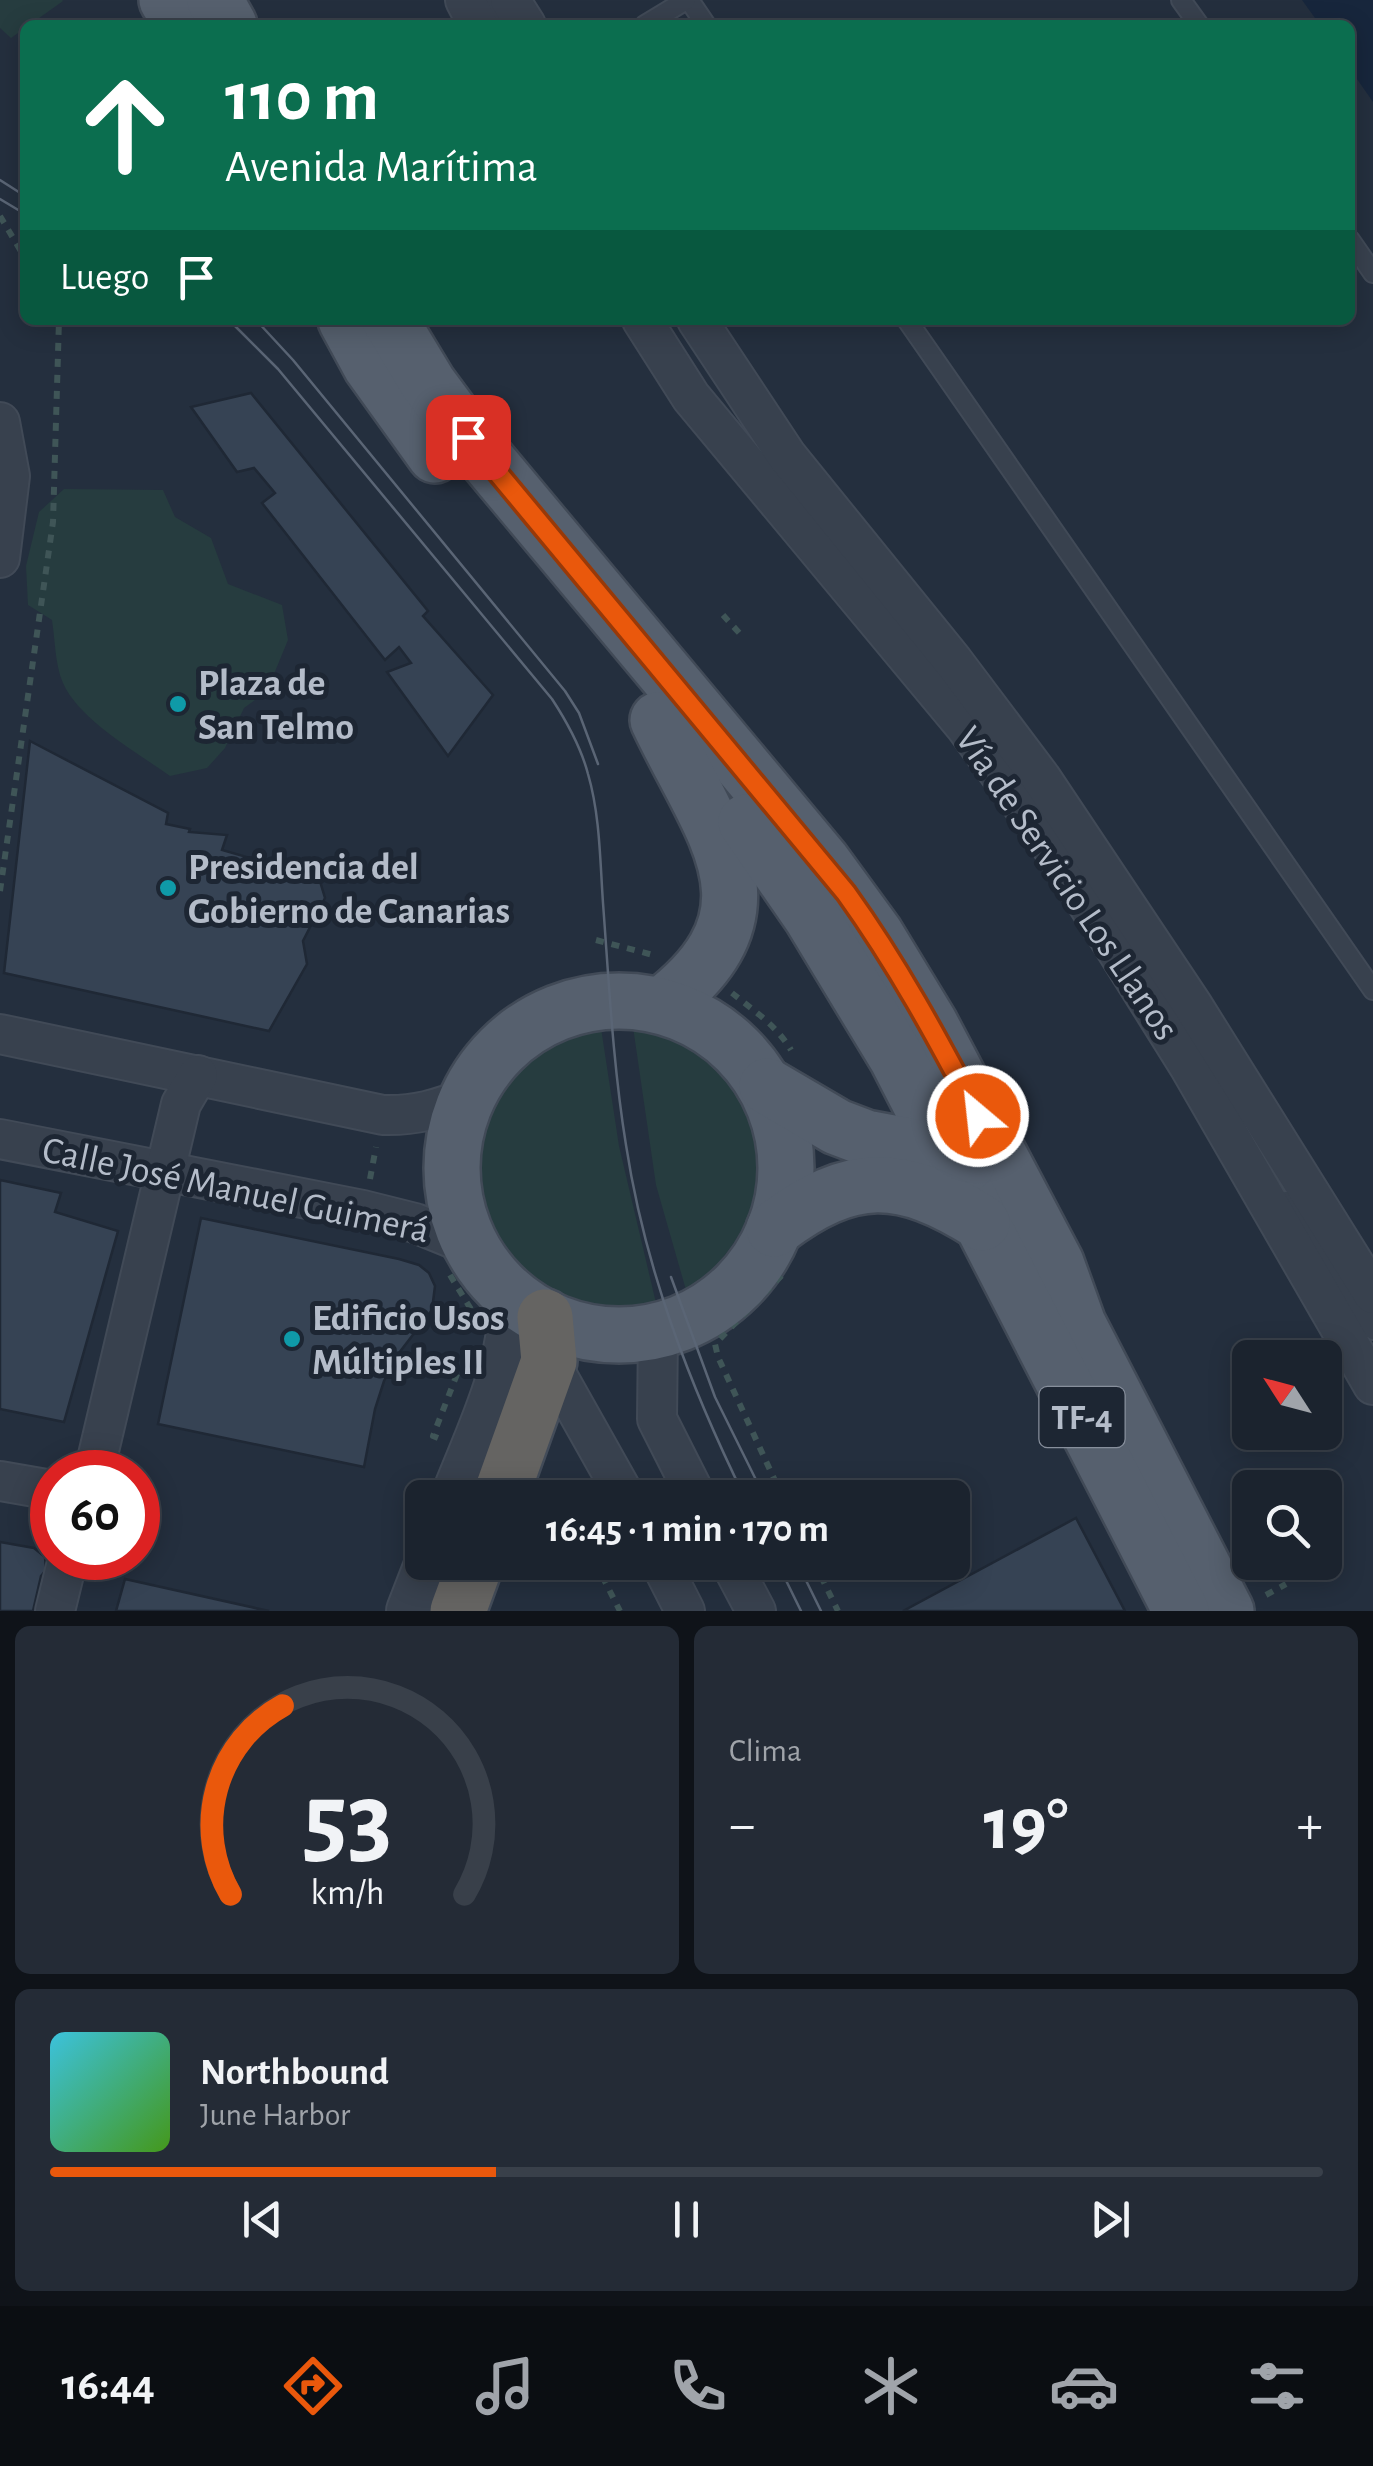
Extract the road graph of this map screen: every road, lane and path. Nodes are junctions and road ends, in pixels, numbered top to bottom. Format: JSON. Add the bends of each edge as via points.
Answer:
{"nodes":[{"id":1,"x":688,"y":0,"type":"edge"},
{"id":2,"x":654,"y":20,"type":"edge"},
{"id":3,"x":0,"y":216,"type":"edge"},
{"id":4,"x":1355,"y":247,"type":"edge"},
{"id":5,"x":20,"y":250,"type":"edge"},
{"id":6,"x":1373,"y":273,"type":"edge"},
{"id":7,"x":59,"y":325,"type":"edge"},
{"id":8,"x":349,"y":325,"type":"edge"},
{"id":9,"x":393,"y":325,"type":"edge"},
{"id":10,"x":645,"y":325,"type":"edge"},
{"id":11,"x":699,"y":325,"type":"edge"},
{"id":12,"x":910,"y":325,"type":"edge"},
{"id":13,"x":0,"y":422,"type":"edge"},
{"id":14,"x":0,"y":558,"type":"edge"},
{"id":15,"x":723,"y":614,"type":"dead end"},
{"id":16,"x":742,"y":636,"type":"dead end"},
{"id":17,"x":660,"y":694,"type":"junction"},
{"id":18,"x":0,"y":891,"type":"edge"},
{"id":19,"x":1373,"y":990,"type":"edge"},
{"id":20,"x":660,"y":1006,"type":"junction"},
{"id":21,"x":0,"y":1034,"type":"edge"},
{"id":22,"x":1189,"y":1066,"type":"junction"},
{"id":23,"x":198,"y":1075,"type":"junction"},
{"id":24,"x":767,"y":1086,"type":"junction"},
{"id":25,"x":468,"y":1097,"type":"junction"},
{"id":26,"x":0,"y":1138,"type":"edge"},
{"id":27,"x":946,"y":1156,"type":"junction"},
{"id":28,"x":166,"y":1172,"type":"junction"},
{"id":29,"x":982,"y":1223,"type":"junction"},
{"id":30,"x":784,"y":1246,"type":"junction"},
{"id":31,"x":456,"y":1255,"type":"junction"},
{"id":32,"x":1373,"y":1294,"type":"edge"},
{"id":33,"x":521,"y":1324,"type":"junction"},
{"id":34,"x":1078,"y":1324,"type":"junction"},
{"id":35,"x":1373,"y":1330,"type":"edge"},
{"id":36,"x":658,"y":1332,"type":"junction"},
{"id":37,"x":465,"y":1353,"type":"dead end"},
{"id":38,"x":1373,"y":1385,"type":"edge"},
{"id":39,"x":433,"y":1436,"type":"dead end"},
{"id":40,"x":99,"y":1450,"type":"edge"},
{"id":41,"x":0,"y":1480,"type":"edge"},
{"id":42,"x":462,"y":1480,"type":"edge"},
{"id":43,"x":502,"y":1480,"type":"edge"},
{"id":44,"x":615,"y":1480,"type":"edge"},
{"id":45,"x":687,"y":1480,"type":"edge"},
{"id":46,"x":775,"y":1480,"type":"edge"},
{"id":47,"x":30,"y":1486,"type":"edge"},
{"id":48,"x":63,"y":1580,"type":"edge"},
{"id":49,"x":423,"y":1580,"type":"edge"},
{"id":50,"x":469,"y":1580,"type":"edge"},
{"id":51,"x":604,"y":1580,"type":"edge"},
{"id":52,"x":669,"y":1580,"type":"edge"},
{"id":53,"x":740,"y":1580,"type":"edge"},
{"id":54,"x":823,"y":1580,"type":"edge"},
{"id":55,"x":55,"y":1611,"type":"edge"},
{"id":56,"x":411,"y":1611,"type":"edge"},
{"id":57,"x":458,"y":1611,"type":"edge"},
{"id":58,"x":620,"y":1611,"type":"edge"},
{"id":59,"x":685,"y":1611,"type":"edge"},
{"id":60,"x":756,"y":1611,"type":"edge"},
{"id":61,"x":838,"y":1611,"type":"edge"},
{"id":62,"x":1181,"y":1611,"type":"edge"},
{"id":63,"x":1226,"y":1611,"type":"edge"}],
"edges":[{"from":1,"to":2,"type":"lane"},
{"from":3,"to":5,"type":"path"},
{"from":4,"to":6,"type":"lane"},
{"from":7,"to":18,"type":"path","via":[[53,522]]},
{"from":8,"to":17,"type":"main road","via":[[436,457]]},
{"from":9,"to":17,"type":"main road","via":[[428,383]]},
{"from":10,"to":22,"type":"street","name":"Vía de Servicio Los Llanos","via":[[691,398],[1008,783]]},
{"from":11,"to":32,"type":"street","name":"Vía de Servicio Los Llanos","via":[[787,456],[1041,778]]},
{"from":12,"to":19,"type":"lane"},
{"from":13,"to":14,"type":"street","via":[[10,476]]},
{"from":15,"to":16,"type":"path"},
{"from":17,"to":20,"type":"main road","via":[[727,868],[731,897],[728,926],[712,956]]},
{"from":17,"to":27,"type":"main road","via":[[774,858],[896,1058]]},
{"from":17,"to":34,"type":"main road","via":[[822,861],[876,935],[1056,1263]]},
{"from":20,"to":24,"type":"main road","via":[[704,1022],[729,1040]]},
{"from":20,"to":25,"type":"main road","via":[[610,999],[550,1014],[500,1048]]},
{"from":21,"to":23,"type":"street"},
{"from":22,"to":35,"type":"lane"},
{"from":22,"to":38,"type":"street","name":"Vía de Servicio Los Llanos"},
{"from":23,"to":25,"type":"street","via":[[383,1116],[411,1116]]},
{"from":23,"to":28,"type":"street","via":[[182,1104]]},
{"from":24,"to":27,"type":"main road","via":[[866,1138]]},
{"from":24,"to":30,"type":"main road","via":[[786,1166]]},
{"from":25,"to":31,"type":"main road","via":[[451,1166]]},
{"from":26,"to":28,"type":"street","name":"Calle José Manuel Guimerá"},
{"from":27,"to":29,"type":"main road"},
{"from":27,"to":34,"type":"main road","via":[[988,1179],[1040,1283]]},
{"from":28,"to":31,"type":"street","name":"Calle José Manuel Guimerá","via":[[400,1218]]},
{"from":28,"to":40,"type":"street"},
{"from":29,"to":30,"type":"main road","via":[[913,1188],[857,1186],[824,1195]]},
{"from":29,"to":62,"type":"main road","number":"TF-4"},
{"from":30,"to":36,"type":"main road","via":[[759,1259],[714,1306]]},
{"from":30,"to":46,"type":"path","via":[[715,1344]]},
{"from":31,"to":33,"type":"path"},
{"from":31,"to":33,"type":"main road","via":[[490,1275]]},
{"from":33,"to":36,"type":"main road","via":[[624,1338]]},
{"from":33,"to":42,"type":"street","via":[[514,1323]]},
{"from":33,"to":43,"type":"highway"},
{"from":33,"to":44,"type":"street"},
{"from":34,"to":63,"type":"main road","number":"TF-4"},
{"from":36,"to":45,"type":"street","via":[[657,1419]]},
{"from":37,"to":39,"type":"path"},
{"from":41,"to":47,"type":"street"},
{"from":48,"to":55,"type":"street"},
{"from":49,"to":56,"type":"street"},
{"from":50,"to":57,"type":"highway"},
{"from":51,"to":58,"type":"path"},
{"from":52,"to":59,"type":"street"},
{"from":53,"to":60,"type":"street"},
{"from":54,"to":61,"type":"path"}]}
